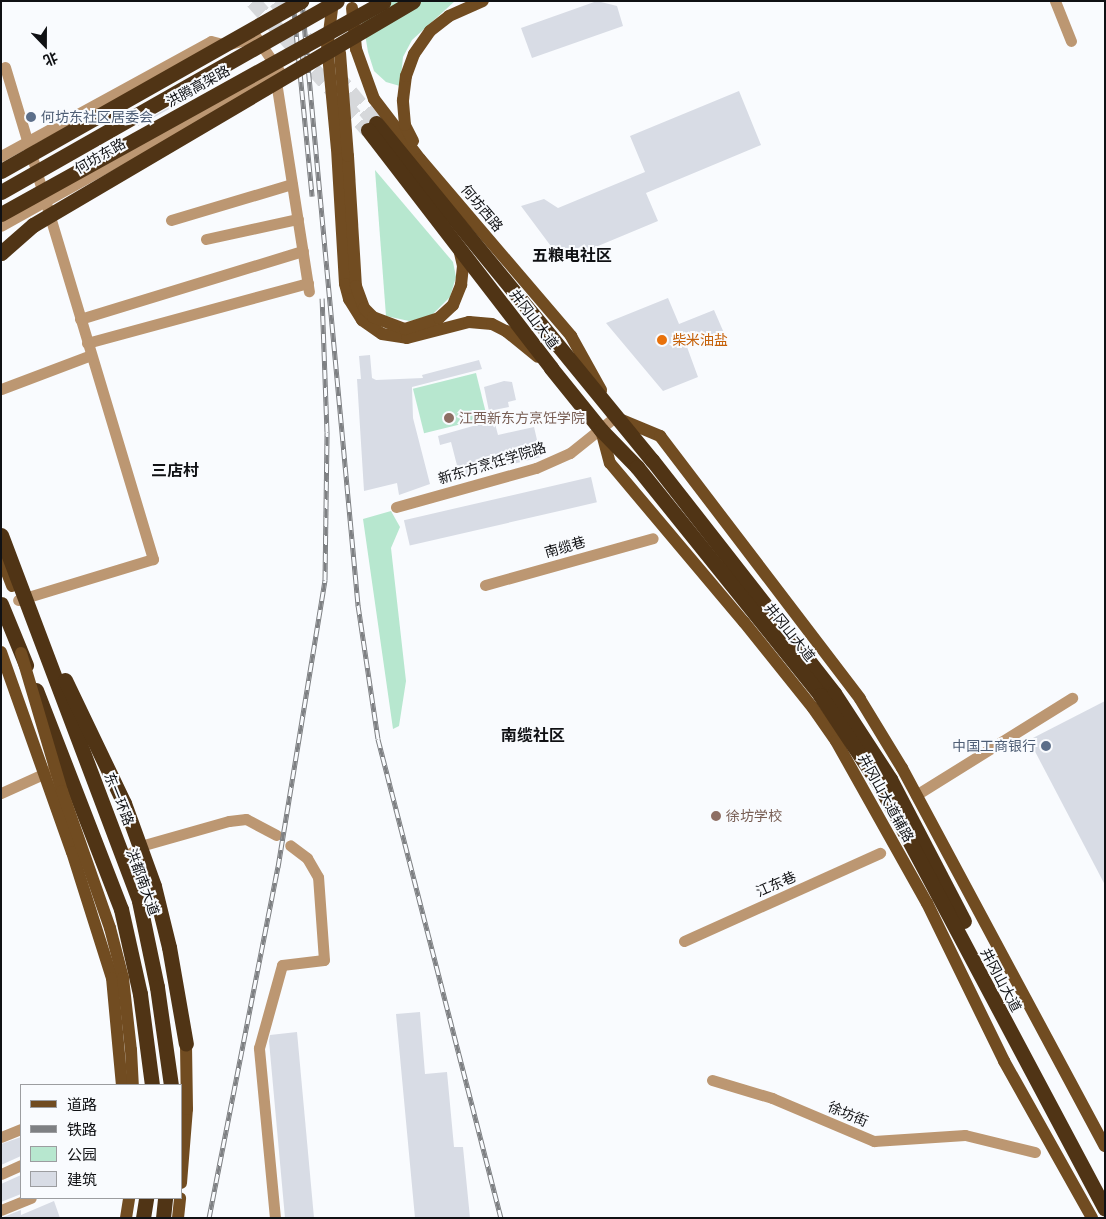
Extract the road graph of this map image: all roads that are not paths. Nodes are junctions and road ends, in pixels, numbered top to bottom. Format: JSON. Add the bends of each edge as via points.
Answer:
{"nodes":[{"id":1,"x":301,"y":1,"type":"edge"},
{"id":2,"x":324,"y":1,"type":"edge"},
{"id":3,"x":333,"y":1,"type":"edge"},
{"id":4,"x":337,"y":1,"type":"edge"},
{"id":5,"x":385,"y":1,"type":"edge"},
{"id":6,"x":413,"y":1,"type":"edge"},
{"id":7,"x":483,"y":1,"type":"edge"},
{"id":8,"x":1055,"y":1,"type":"edge"},
{"id":9,"x":356,"y":4,"type":"edge"},
{"id":10,"x":1071,"y":41,"type":"dead end"},
{"id":11,"x":328,"y":44,"type":"junction"},
{"id":12,"x":272,"y":60,"type":"junction"},
{"id":13,"x":4,"y":67,"type":"dead end"},
{"id":14,"x":275,"y":74,"type":"junction"},
{"id":15,"x":27,"y":145,"type":"junction"},
{"id":16,"x":342,"y":152,"type":"junction"},
{"id":17,"x":420,"y":160,"type":"junction"},
{"id":18,"x":2,"y":166,"type":"edge"},
{"id":19,"x":292,"y":184,"type":"junction"},
{"id":20,"x":39,"y":185,"type":"junction"},
{"id":21,"x":1,"y":192,"type":"edge"},
{"id":22,"x":45,"y":204,"type":"junction"},
{"id":23,"x":1,"y":206,"type":"edge"},
{"id":24,"x":1,"y":214,"type":"edge"},
{"id":25,"x":298,"y":219,"type":"junction"},
{"id":26,"x":171,"y":220,"type":"dead end"},
{"id":27,"x":1,"y":226,"type":"edge"},
{"id":28,"x":206,"y":239,"type":"dead end"},
{"id":29,"x":459,"y":247,"type":"junction"},
{"id":30,"x":303,"y":252,"type":"junction"},
{"id":31,"x":1,"y":253,"type":"edge"},
{"id":32,"x":80,"y":319,"type":"junction"},
{"id":33,"x":384,"y":329,"type":"junction"},
{"id":34,"x":87,"y":344,"type":"junction"},
{"id":35,"x":91,"y":355,"type":"junction"},
{"id":36,"x":551,"y":368,"type":"junction"},
{"id":37,"x":1,"y":389,"type":"edge"},
{"id":38,"x":615,"y":417,"type":"junction"},
{"id":39,"x":601,"y":430,"type":"junction"},
{"id":40,"x":396,"y":507,"type":"dead end"},
{"id":41,"x":1,"y":535,"type":"edge"},
{"id":42,"x":653,"y":538,"type":"dead end"},
{"id":43,"x":1,"y":557,"type":"edge"},
{"id":44,"x":485,"y":585,"type":"dead end"},
{"id":45,"x":23,"y":603,"type":"junction"},
{"id":46,"x":1,"y":604,"type":"edge"},
{"id":47,"x":1,"y":652,"type":"edge"},
{"id":48,"x":21,"y":653,"type":"junction"},
{"id":49,"x":1072,"y":698,"type":"dead end"},
{"id":50,"x":67,"y":763,"type":"junction"},
{"id":51,"x":44,"y":773,"type":"junction"},
{"id":52,"x":1,"y":794,"type":"edge"},
{"id":53,"x":916,"y":795,"type":"junction"},
{"id":54,"x":276,"y":836,"type":"dead end"},
{"id":55,"x":290,"y":845,"type":"dead end"},
{"id":56,"x":880,"y":853,"type":"dead end"},
{"id":57,"x":124,"y":857,"type":"junction"},
{"id":58,"x":684,"y":941,"type":"dead end"},
{"id":59,"x":186,"y":1044,"type":"joint"},
{"id":60,"x":712,"y":1080,"type":"dead end"},
{"id":61,"x":122,"y":1084,"type":"edge"},
{"id":62,"x":133,"y":1084,"type":"edge"},
{"id":63,"x":152,"y":1084,"type":"edge"},
{"id":64,"x":173,"y":1084,"type":"edge"},
{"id":65,"x":173,"y":1084,"type":"edge"},
{"id":66,"x":20,"y":1129,"type":"edge"},
{"id":67,"x":1,"y":1137,"type":"edge"},
{"id":68,"x":1105,"y":1146,"type":"edge"},
{"id":69,"x":1035,"y":1152,"type":"dead end"},
{"id":70,"x":20,"y":1165,"type":"edge"},
{"id":71,"x":182,"y":1171,"type":"edge"},
{"id":72,"x":1,"y":1174,"type":"edge"},
{"id":73,"x":1105,"y":1188,"type":"edge"},
{"id":74,"x":28,"y":1199,"type":"edge"},
{"id":75,"x":125,"y":1199,"type":"edge"},
{"id":76,"x":129,"y":1199,"type":"edge"},
{"id":77,"x":146,"y":1199,"type":"edge"},
{"id":78,"x":165,"y":1199,"type":"edge"},
{"id":79,"x":179,"y":1199,"type":"edge"},
{"id":80,"x":1105,"y":1209,"type":"edge"},
{"id":81,"x":1,"y":1210,"type":"edge"},
{"id":82,"x":125,"y":1218,"type":"edge"},
{"id":83,"x":143,"y":1218,"type":"edge"},
{"id":84,"x":164,"y":1218,"type":"edge"},
{"id":85,"x":178,"y":1218,"type":"edge"},
{"id":86,"x":275,"y":1218,"type":"edge"},
{"id":87,"x":1092,"y":1218,"type":"edge"}],
"edges":[{"from":1,"to":18,"type":"highway","bridge":true},
{"from":2,"to":11,"type":"street"},
{"from":3,"to":11,"type":"main road","name":"何坊西路"},
{"from":4,"to":21,"type":"highway","name":"洪腾高架路","bridge":true},
{"from":5,"to":24,"type":"highway","name":"洪腾高架路","bridge":true},
{"from":6,"to":31,"type":"highway","bridge":true,"via":[[33,225]]},
{"from":7,"to":17,"type":"main road","via":[[449,16],[430,31],[414,54],[406,76],[403,100],[406,125]]},
{"from":8,"to":10,"type":"street"},
{"from":9,"to":16,"type":"main road","name":"何坊西路","bridge":true,"via":[[345,22],[340,52]]},
{"from":9,"to":17,"type":"main road","name":"何坊西路","via":[[356,48],[374,100]]},
{"from":11,"to":16,"type":"main road","name":"何坊西路","bridge":true},
{"from":12,"to":14,"type":"street","via":[[279,71]]},
{"from":12,"to":15,"type":"street","via":[[256,37],[226,45],[211,41]]},
{"from":12,"to":20,"type":"street","name":"何坊东路"},
{"from":13,"to":15,"type":"street"},
{"from":14,"to":19,"type":"street"},
{"from":14,"to":22,"type":"street","name":"何坊东路"},
{"from":15,"to":18,"type":"street"},
{"from":15,"to":20,"type":"street"},
{"from":16,"to":33,"type":"main road","name":"何坊西路","via":[[356,286],[363,314]]},
{"from":17,"to":38,"type":"main road","name":"何坊西路","via":[[571,336]]},
{"from":19,"to":25,"type":"street"},
{"from":19,"to":26,"type":"street"},
{"from":20,"to":22,"type":"street"},
{"from":20,"to":23,"type":"street","name":"何坊东路"},
{"from":22,"to":27,"type":"street","name":"何坊东路"},
{"from":22,"to":32,"type":"street"},
{"from":25,"to":28,"type":"street"},
{"from":25,"to":30,"type":"street"},
{"from":29,"to":33,"type":"main road","name":"何坊西路","via":[[463,266],[461,285],[453,305],[424,325]]},
{"from":29,"to":36,"type":"highway","name":"井冈山大道"},
{"from":29,"to":38,"type":"highway","name":"井冈山大道","via":[[372,126]]},
{"from":30,"to":32,"type":"street"},
{"from":30,"to":34,"type":"street","via":[[308,287]]},
{"from":32,"to":34,"type":"street"},
{"from":33,"to":36,"type":"main road","name":"何坊西路","via":[[407,338],[469,322],[492,324],[506,331]]},
{"from":34,"to":35,"type":"street"},
{"from":35,"to":37,"type":"street"},
{"from":35,"to":45,"type":"street","via":[[153,559]]},
{"from":36,"to":39,"type":"highway","name":"井冈山大道"},
{"from":38,"to":39,"type":"street","name":"新东方烹饪学院路"},
{"from":38,"to":53,"type":"main road","name":"井冈山大道辅路","via":[[660,436],[860,699]]},
{"from":38,"to":73,"type":"highway","name":"井冈山大道","via":[[834,693],[890,778]]},
{"from":39,"to":40,"type":"street","name":"新东方烹饪学院路","via":[[570,453],[536,468]]},
{"from":39,"to":80,"type":"highway","name":"井冈山大道","via":[[637,467],[820,695],[879,784]]},
{"from":39,"to":87,"type":"main road","name":"井冈山大道辅路","via":[[610,463],[744,622],[836,741],[927,904],[1004,1061]]},
{"from":41,"to":45,"type":"highway","name":"东一环路","bridge":true},
{"from":42,"to":44,"type":"street","name":"南缆巷"},
{"from":43,"to":45,"type":"main road","name":"洪都南大道"},
{"from":45,"to":57,"type":"highway","name":"东一环路","bridge":true},
{"from":45,"to":59,"type":"highway","bridge":true,"via":[[128,812],[170,948]]},
{"from":45,"to":64,"type":"main road","name":"洪都南大道","via":[[160,975]]},
{"from":46,"to":48,"type":"highway"},
{"from":47,"to":51,"type":"main road"},
{"from":48,"to":50,"type":"highway","bridge":true},
{"from":48,"to":62,"type":"main road","bridge":true,"via":[[62,791],[110,928],[123,978]]},
{"from":49,"to":53,"type":"street"},
{"from":50,"to":51,"type":"street"},
{"from":50,"to":63,"type":"highway","via":[[121,909],[140,994]]},
{"from":51,"to":52,"type":"street"},
{"from":51,"to":61,"type":"main road","via":[[112,978]]},
{"from":53,"to":68,"type":"main road","name":"井冈山大道辅路"},
{"from":54,"to":57,"type":"street","via":[[246,819],[228,821],[144,845]]},
{"from":55,"to":86,"type":"street","via":[[307,858],[318,877],[324,960],[282,965],[259,1048]]},
{"from":56,"to":58,"type":"street","name":"江东巷"},
{"from":57,"to":65,"type":"highway","name":"东一环路","bridge":true,"via":[[139,901]]},
{"from":59,"to":71,"type":"main road","via":[[187,1110]]},
{"from":60,"to":69,"type":"street","name":"徐坊街","via":[[772,1098],[874,1141],[965,1135]]},
{"from":66,"to":67,"type":"street"},
{"from":70,"to":72,"type":"street"},
{"from":74,"to":81,"type":"street"},
{"from":75,"to":82,"type":"main road"},
{"from":76,"to":82,"type":"main road"},
{"from":77,"to":83,"type":"highway"},
{"from":78,"to":84,"type":"highway"},
{"from":79,"to":85,"type":"main road"}]}
